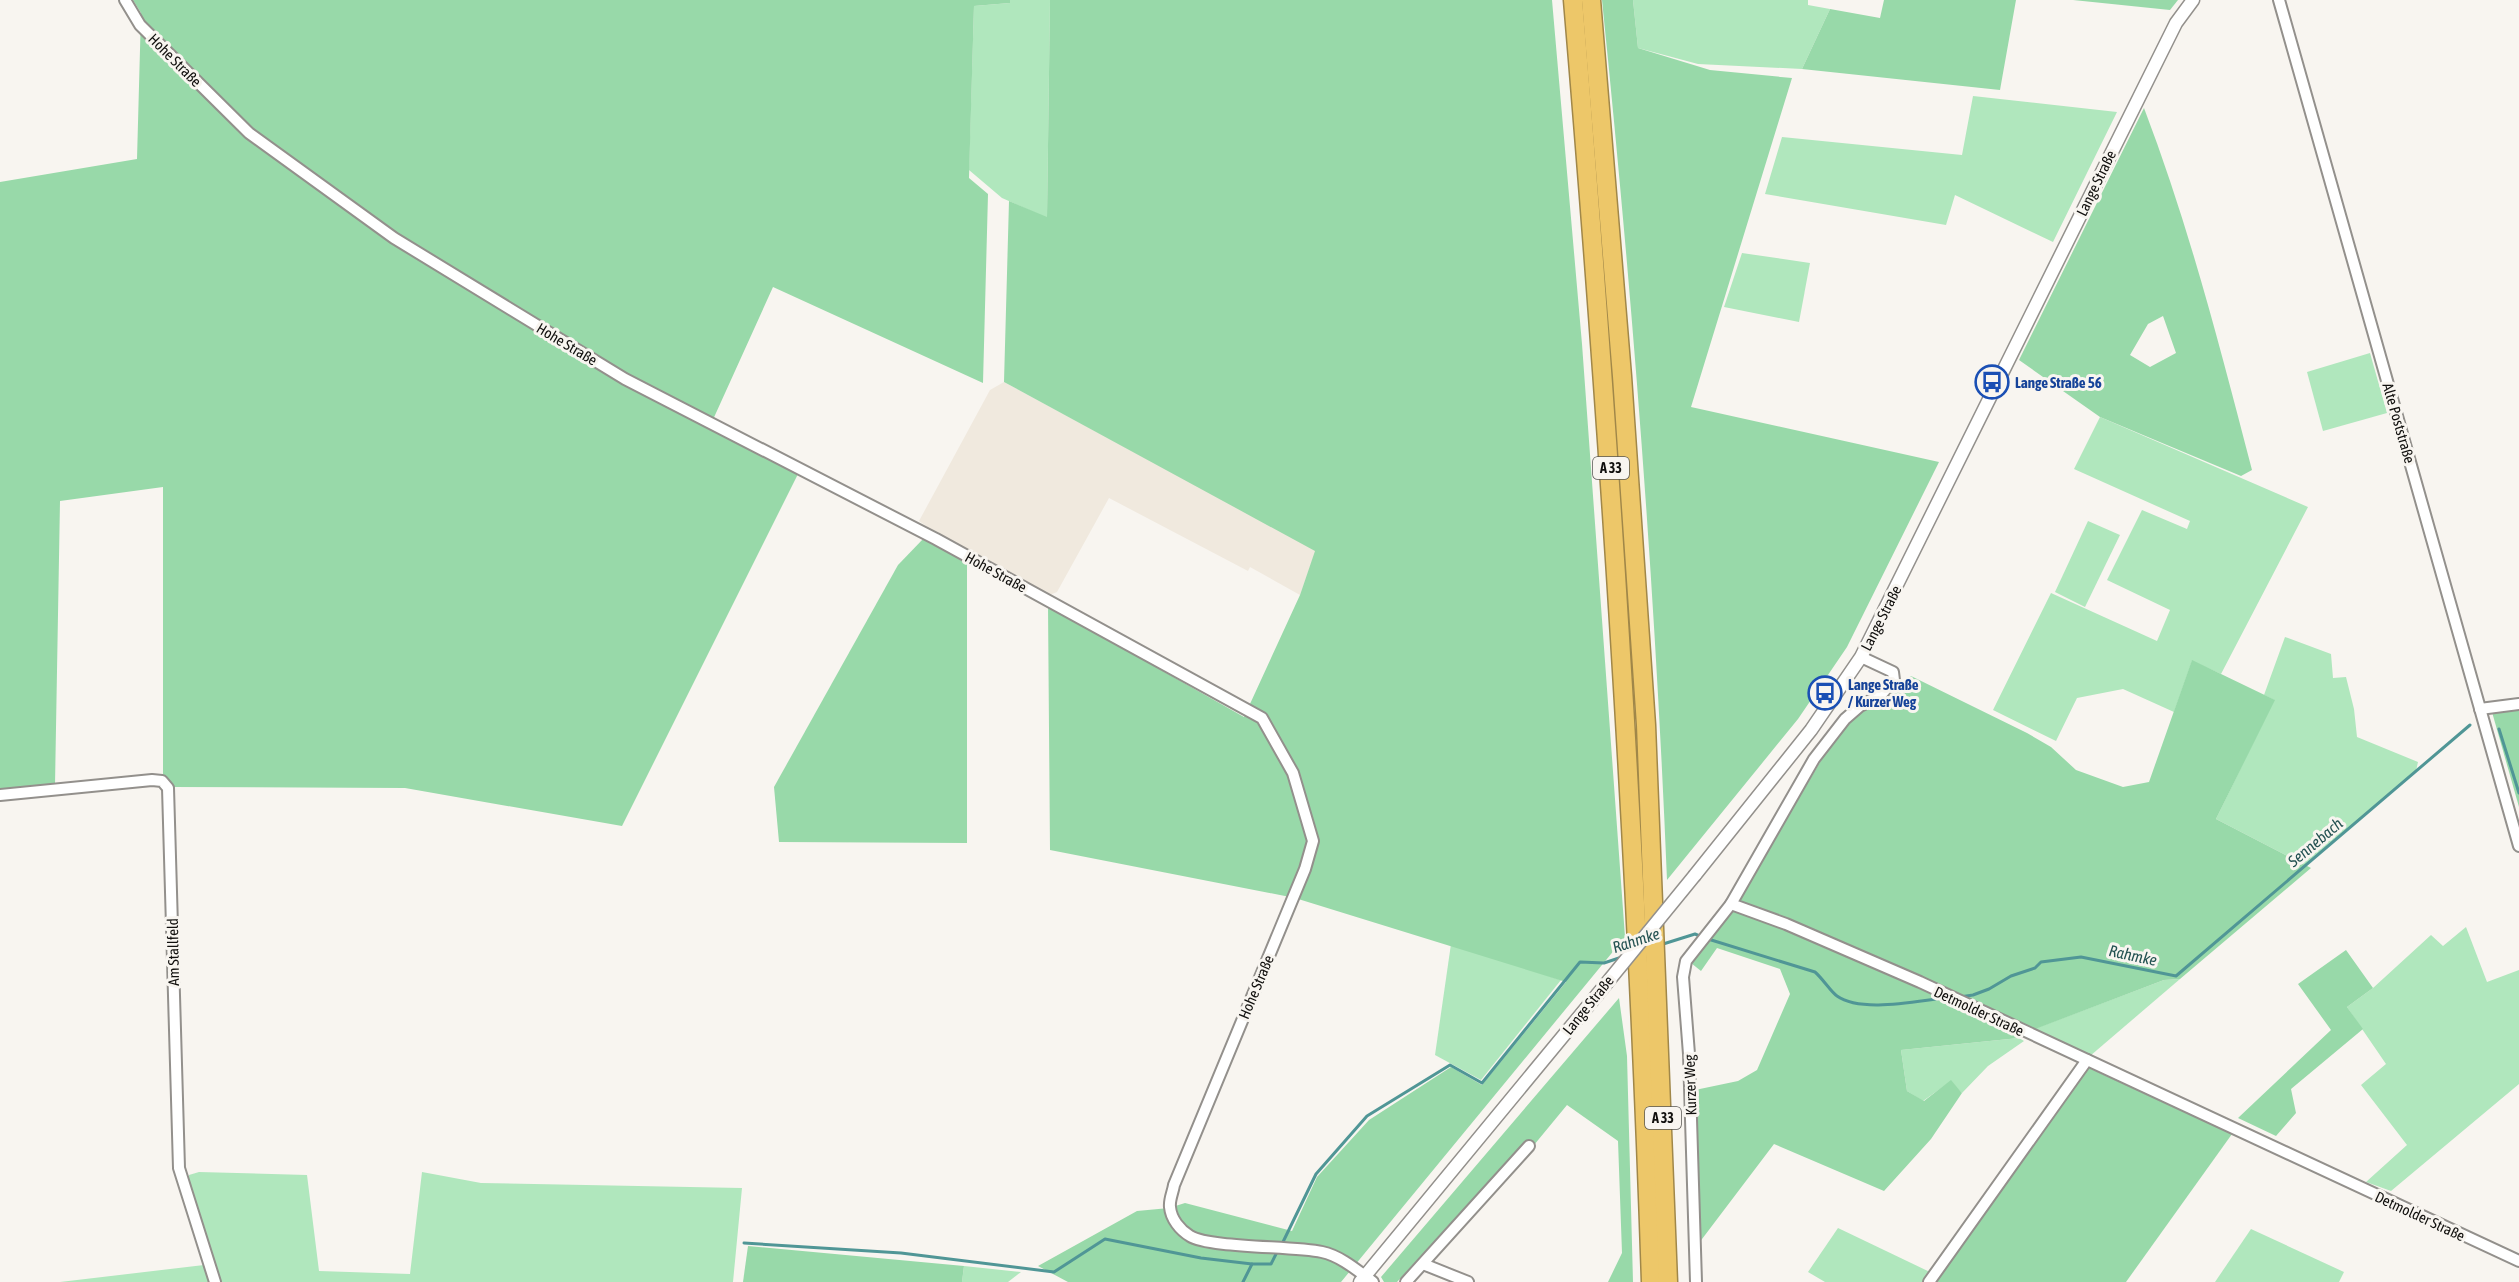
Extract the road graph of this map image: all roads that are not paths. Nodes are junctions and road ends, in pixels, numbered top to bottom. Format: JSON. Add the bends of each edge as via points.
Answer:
{"nodes":[{"id":1,"x":125,"y":0,"type":"edge"},
{"id":2,"x":1573,"y":0,"type":"edge"},
{"id":3,"x":1591,"y":0,"type":"edge"},
{"id":4,"x":2193,"y":0,"type":"edge"},
{"id":5,"x":2279,"y":0,"type":"edge"},
{"id":6,"x":1861,"y":657,"type":"junction"},
{"id":7,"x":2519,"y":704,"type":"edge"},
{"id":8,"x":2480,"y":709,"type":"junction"},
{"id":9,"x":0,"y":795,"type":"edge"},
{"id":10,"x":2519,"y":846,"type":"edge"},
{"id":11,"x":1731,"y":904,"type":"junction"},
{"id":12,"x":1647,"y":936,"type":"junction"},
{"id":13,"x":1648,"y":955,"type":"junction"},
{"id":14,"x":2087,"y":1060,"type":"junction"},
{"id":15,"x":1529,"y":1146,"type":"dead end"},
{"id":16,"x":2519,"y":1261,"type":"edge"},
{"id":17,"x":1424,"y":1264,"type":"junction"},
{"id":18,"x":1366,"y":1280,"type":"edge"},
{"id":19,"x":215,"y":1282,"type":"edge"},
{"id":20,"x":1406,"y":1282,"type":"edge"},
{"id":21,"x":1468,"y":1282,"type":"edge"},
{"id":22,"x":1651,"y":1282,"type":"edge"},
{"id":23,"x":1668,"y":1282,"type":"edge"},
{"id":24,"x":1696,"y":1282,"type":"edge"},
{"id":25,"x":1929,"y":1282,"type":"edge"}],
"edges":[{"from":1,"to":18,"type":"street","name":"Hohe Straße","via":[[140,25],[249,134],[394,238],[625,379],[936,539],[1262,718],[1293,773],[1313,841],[1305,869],[1174,1185],[1170,1205],[1177,1226],[1191,1237],[1324,1253],[1342,1260]]},
{"from":2,"to":12,"type":"highway","number":"A 33"},
{"from":3,"to":12,"type":"highway","number":"A 33","via":[[1638,602]]},
{"from":4,"to":6,"type":"street","name":"Lange Straße","via":[[2176,23]]},
{"from":5,"to":8,"type":"street","name":"Alte Poststraße"},
{"from":6,"to":11,"type":"street","via":[[1893,672],[1894,680],[1880,696],[1845,719],[1814,759]]},
{"from":6,"to":18,"type":"street","name":"Lange Straße","bridge":true,"via":[[1812,730]]},
{"from":7,"to":8,"type":"street"},
{"from":8,"to":10,"type":"street","name":"Alte Poststraße"},
{"from":9,"to":19,"type":"street","name":"Am Stallfeld","via":[[152,780],[162,781],[168,788],[179,1168]]},
{"from":11,"to":14,"type":"street","name":"Detmolder Straße","via":[[1920,982]]},
{"from":11,"to":24,"type":"street","name":"Kurzer Weg","via":[[1686,961],[1683,976]]},
{"from":12,"to":13,"type":"highway","number":"A 33","bridge":true},
{"from":13,"to":22,"type":"highway","number":"A 33"},
{"from":13,"to":23,"type":"highway","number":"A 33"},
{"from":14,"to":16,"type":"street","name":"Detmolder Straße"},
{"from":14,"to":25,"type":"street"},
{"from":15,"to":17,"type":"street"},
{"from":17,"to":20,"type":"street"},
{"from":17,"to":21,"type":"street"}]}
